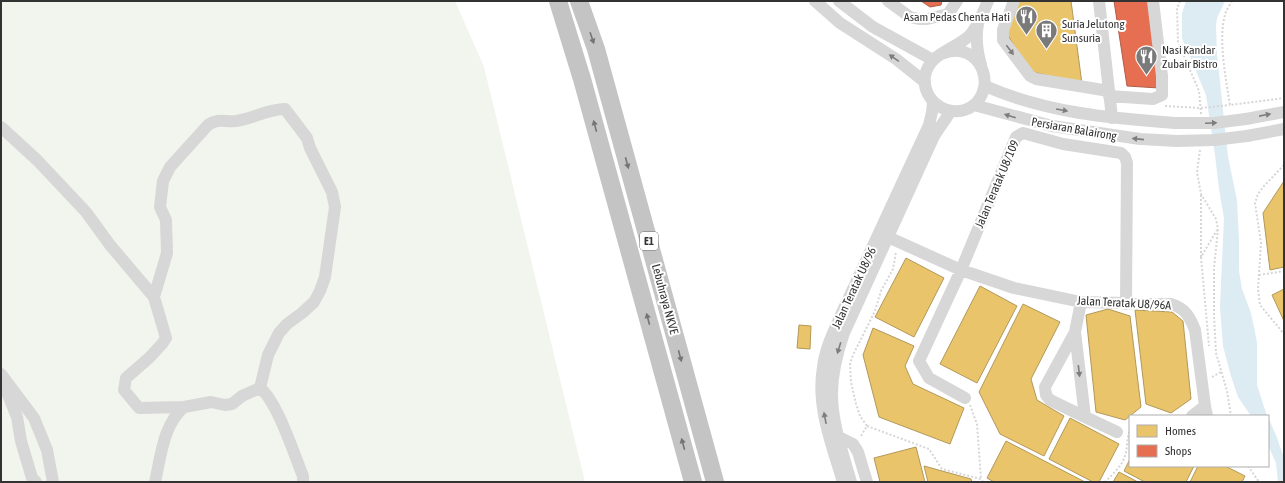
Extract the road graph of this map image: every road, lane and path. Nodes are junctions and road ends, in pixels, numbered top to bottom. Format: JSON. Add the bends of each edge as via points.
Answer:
{"nodes":[{"id":1,"x":558,"y":1,"type":"edge"},
{"id":2,"x":580,"y":1,"type":"edge"},
{"id":3,"x":815,"y":1,"type":"edge"},
{"id":4,"x":838,"y":1,"type":"edge"},
{"id":5,"x":888,"y":1,"type":"edge"},
{"id":6,"x":957,"y":1,"type":"edge"},
{"id":7,"x":988,"y":1,"type":"edge"},
{"id":8,"x":1014,"y":1,"type":"edge"},
{"id":9,"x":1099,"y":1,"type":"edge"},
{"id":10,"x":1153,"y":1,"type":"edge"},
{"id":11,"x":1180,"y":1,"type":"edge"},
{"id":12,"x":1232,"y":1,"type":"edge"},
{"id":13,"x":979,"y":21,"type":"junction"},
{"id":14,"x":937,"y":57,"type":"junction"},
{"id":15,"x":982,"y":67,"type":"junction"},
{"id":16,"x":925,"y":82,"type":"junction"},
{"id":17,"x":985,"y":86,"type":"junction"},
{"id":18,"x":1109,"y":94,"type":"junction"},
{"id":19,"x":1284,"y":98,"type":"edge"},
{"id":20,"x":933,"y":102,"type":"junction"},
{"id":21,"x":974,"y":105,"type":"junction"},
{"id":22,"x":1230,"y":105,"type":"junction"},
{"id":23,"x":1206,"y":107,"type":"dead end"},
{"id":24,"x":951,"y":111,"type":"junction"},
{"id":25,"x":1284,"y":112,"type":"edge"},
{"id":26,"x":1112,"y":118,"type":"junction"},
{"id":27,"x":1202,"y":120,"type":"dead end"},
{"id":28,"x":1,"y":127,"type":"edge"},
{"id":29,"x":1284,"y":129,"type":"edge"},
{"id":30,"x":1200,"y":149,"type":"dead end"},
{"id":31,"x":1284,"y":164,"type":"edge"},
{"id":32,"x":1201,"y":194,"type":"junction"},
{"id":33,"x":1218,"y":229,"type":"junction"},
{"id":34,"x":883,"y":234,"type":"junction"},
{"id":35,"x":896,"y":252,"type":"dead end"},
{"id":36,"x":1201,"y":257,"type":"junction"},
{"id":37,"x":961,"y":270,"type":"junction"},
{"id":38,"x":1284,"y":271,"type":"edge"},
{"id":39,"x":1259,"y":276,"type":"junction"},
{"id":40,"x":154,"y":297,"type":"junction"},
{"id":41,"x":1081,"y":302,"type":"junction"},
{"id":42,"x":1126,"y":304,"type":"junction"},
{"id":43,"x":1075,"y":332,"type":"junction"},
{"id":44,"x":1284,"y":334,"type":"edge"},
{"id":45,"x":1209,"y":347,"type":"dead end"},
{"id":46,"x":1211,"y":370,"type":"dead end"},
{"id":47,"x":1222,"y":372,"type":"junction"},
{"id":48,"x":1,"y":374,"type":"edge"},
{"id":49,"x":1,"y":378,"type":"edge"},
{"id":50,"x":260,"y":388,"type":"junction"},
{"id":51,"x":965,"y":398,"type":"joint"},
{"id":52,"x":184,"y":407,"type":"junction"},
{"id":53,"x":1206,"y":411,"type":"edge"},
{"id":54,"x":1195,"y":415,"type":"edge"},
{"id":55,"x":1231,"y":415,"type":"edge"},
{"id":56,"x":1085,"y":417,"type":"junction"},
{"id":57,"x":866,"y":426,"type":"junction"},
{"id":58,"x":1117,"y":432,"type":"dead end"},
{"id":59,"x":1129,"y":434,"type":"edge"},
{"id":60,"x":839,"y":436,"type":"junction"},
{"id":61,"x":858,"y":452,"type":"junction"},
{"id":62,"x":1249,"y":467,"type":"edge"},
{"id":63,"x":981,"y":479,"type":"junction"},
{"id":64,"x":36,"y":482,"type":"edge"},
{"id":65,"x":53,"y":482,"type":"edge"},
{"id":66,"x":155,"y":482,"type":"edge"},
{"id":67,"x":303,"y":482,"type":"edge"},
{"id":68,"x":693,"y":482,"type":"edge"},
{"id":69,"x":715,"y":482,"type":"edge"},
{"id":70,"x":843,"y":482,"type":"edge"},
{"id":71,"x":851,"y":482,"type":"edge"},
{"id":72,"x":867,"y":482,"type":"edge"},
{"id":73,"x":982,"y":482,"type":"edge"},
{"id":74,"x":1105,"y":482,"type":"edge"},
{"id":75,"x":1259,"y":482,"type":"edge"}],
"edges":[{"from":68,"to":1,"type":"highway","name":"Lebuhraya NKVE","number":"E1","one_way":true,"via":[[582,79]]},
{"from":2,"to":69,"type":"highway","name":"Lebuhraya NKVE","number":"E1","one_way":true,"via":[[596,49]]},
{"from":16,"to":3,"type":"street","one_way":true,"via":[[896,59],[840,23]]},
{"from":4,"to":14,"type":"street","via":[[873,27]]},
{"from":5,"to":6,"type":"street","via":[[910,17],[927,19],[948,14]]},
{"from":7,"to":13,"type":"street"},
{"from":8,"to":18,"type":"street","one_way":true,"via":[[1003,30],[1003,40],[1030,76]]},
{"from":9,"to":18,"type":"street"},
{"from":10,"to":18,"type":"street","via":[[1162,96],[1153,99]]},
{"from":11,"to":27,"type":"path","via":[[1177,8],[1178,42],[1199,91]]},
{"from":12,"to":22,"type":"path","via":[[1225,14],[1223,26],[1223,54]]},
{"from":13,"to":14,"type":"street","via":[[971,34]]},
{"from":13,"to":15,"type":"street","via":[[976,47]]},
{"from":14,"to":15,"type":"street","via":[[950,51],[959,51],[968,54]]},
{"from":14,"to":16,"type":"street","via":[[928,66]]},
{"from":15,"to":17,"type":"street"},
{"from":16,"to":20,"type":"street"},
{"from":17,"to":21,"type":"street"},
{"from":17,"to":26,"type":"street","one_way":true,"via":[[1007,96],[1054,109]]},
{"from":18,"to":26,"type":"street"},
{"from":19,"to":22,"type":"path"},
{"from":20,"to":24,"type":"street","via":[[944,110]]},
{"from":20,"to":34,"type":"street","name":"Jalan Teratak U8/96","via":[[929,125]]},
{"from":21,"to":24,"type":"street","via":[[959,111]]},
{"from":29,"to":21,"type":"street","name":"Persiaran Balairong","one_way":true,"bridge":true,"via":[[1214,140],[1140,139],[1025,120]]},
{"from":22,"to":23,"type":"path"},
{"from":24,"to":34,"type":"street","name":"Jalan Teratak U8/96","via":[[934,136]]},
{"from":26,"to":25,"type":"street","one_way":true,"bridge":true,"via":[[1214,123]]},
{"from":28,"to":40,"type":"street","via":[[37,160],[86,212]]},
{"from":30,"to":32,"type":"path","via":[[1197,172]]},
{"from":31,"to":39,"type":"path","via":[[1258,194],[1255,203],[1261,243]]},
{"from":32,"to":33,"type":"path","via":[[1216,219]]},
{"from":32,"to":36,"type":"path"},
{"from":33,"to":36,"type":"path"},
{"from":33,"to":47,"type":"path","via":[[1214,268],[1214,315],[1216,353]]},
{"from":34,"to":37,"type":"street","name":"Jalan Teratak U8/96A"},
{"from":34,"to":60,"type":"street","name":"Jalan Teratak U8/96","one_way":true,"via":[[844,333],[834,369],[832,394]]},
{"from":70,"to":34,"type":"street","name":"Jalan Teratak U8/96","one_way":true,"via":[[826,426],[822,403],[822,367],[840,317]]},
{"from":35,"to":57,"type":"path","via":[[893,269],[850,364],[856,404]]},
{"from":36,"to":45,"type":"path"},
{"from":37,"to":41,"type":"street","name":"Jalan Teratak U8/96A","via":[[1014,288]]},
{"from":37,"to":42,"type":"street","name":"Jalan Teratak U8/109","via":[[1016,137],[1023,133],[1062,144],[1121,153],[1127,163]]},
{"from":37,"to":51,"type":"street","name":"Jalan Teratak U8/109","via":[[919,362],[929,378]]},
{"from":38,"to":39,"type":"path"},
{"from":39,"to":44,"type":"path","via":[[1260,306]]},
{"from":40,"to":50,"type":"street","via":[[167,253],[166,220],[160,207],[163,181],[170,167],[214,120],[249,119],[266,111],[285,109],[307,138],[332,192],[335,207],[325,277],[320,291],[314,302],[279,333],[268,355]]},
{"from":40,"to":52,"type":"street","via":[[166,338],[149,358],[126,378],[124,390],[139,408]]},
{"from":41,"to":42,"type":"street","name":"Jalan Teratak U8/96A"},
{"from":41,"to":43,"type":"street"},
{"from":42,"to":53,"type":"street","name":"Jalan Teratak U8/96A","via":[[1171,304],[1185,310],[1196,330]]},
{"from":43,"to":56,"type":"street","one_way":true},
{"from":43,"to":56,"type":"street","via":[[1045,387],[1045,392],[1050,400]]},
{"from":46,"to":47,"type":"path","via":[[1212,377]]},
{"from":47,"to":55,"type":"path"},
{"from":48,"to":65,"type":"street","via":[[34,418],[47,450]]},
{"from":49,"to":64,"type":"street","via":[[17,417],[21,441],[32,478]]},
{"from":50,"to":52,"type":"street","via":[[232,404],[212,402]]},
{"from":50,"to":67,"type":"street","via":[[266,393],[281,421],[303,476]]},
{"from":51,"to":63,"type":"path","via":[[978,424]]},
{"from":52,"to":66,"type":"street","via":[[176,414],[166,434]]},
{"from":53,"to":54,"type":"street","name":"Jalan Teratak U8/96A"},
{"from":56,"to":58,"type":"street"},
{"from":57,"to":61,"type":"path","via":[[858,442]]},
{"from":57,"to":63,"type":"path","via":[[929,449],[942,469]]},
{"from":59,"to":74,"type":"path","via":[[1125,456]]},
{"from":60,"to":61,"type":"street","via":[[853,444]]},
{"from":60,"to":71,"type":"street","name":"Jalan Teratak U8/96"},
{"from":61,"to":72,"type":"street"},
{"from":62,"to":75,"type":"path"},
{"from":63,"to":73,"type":"path"}]}
